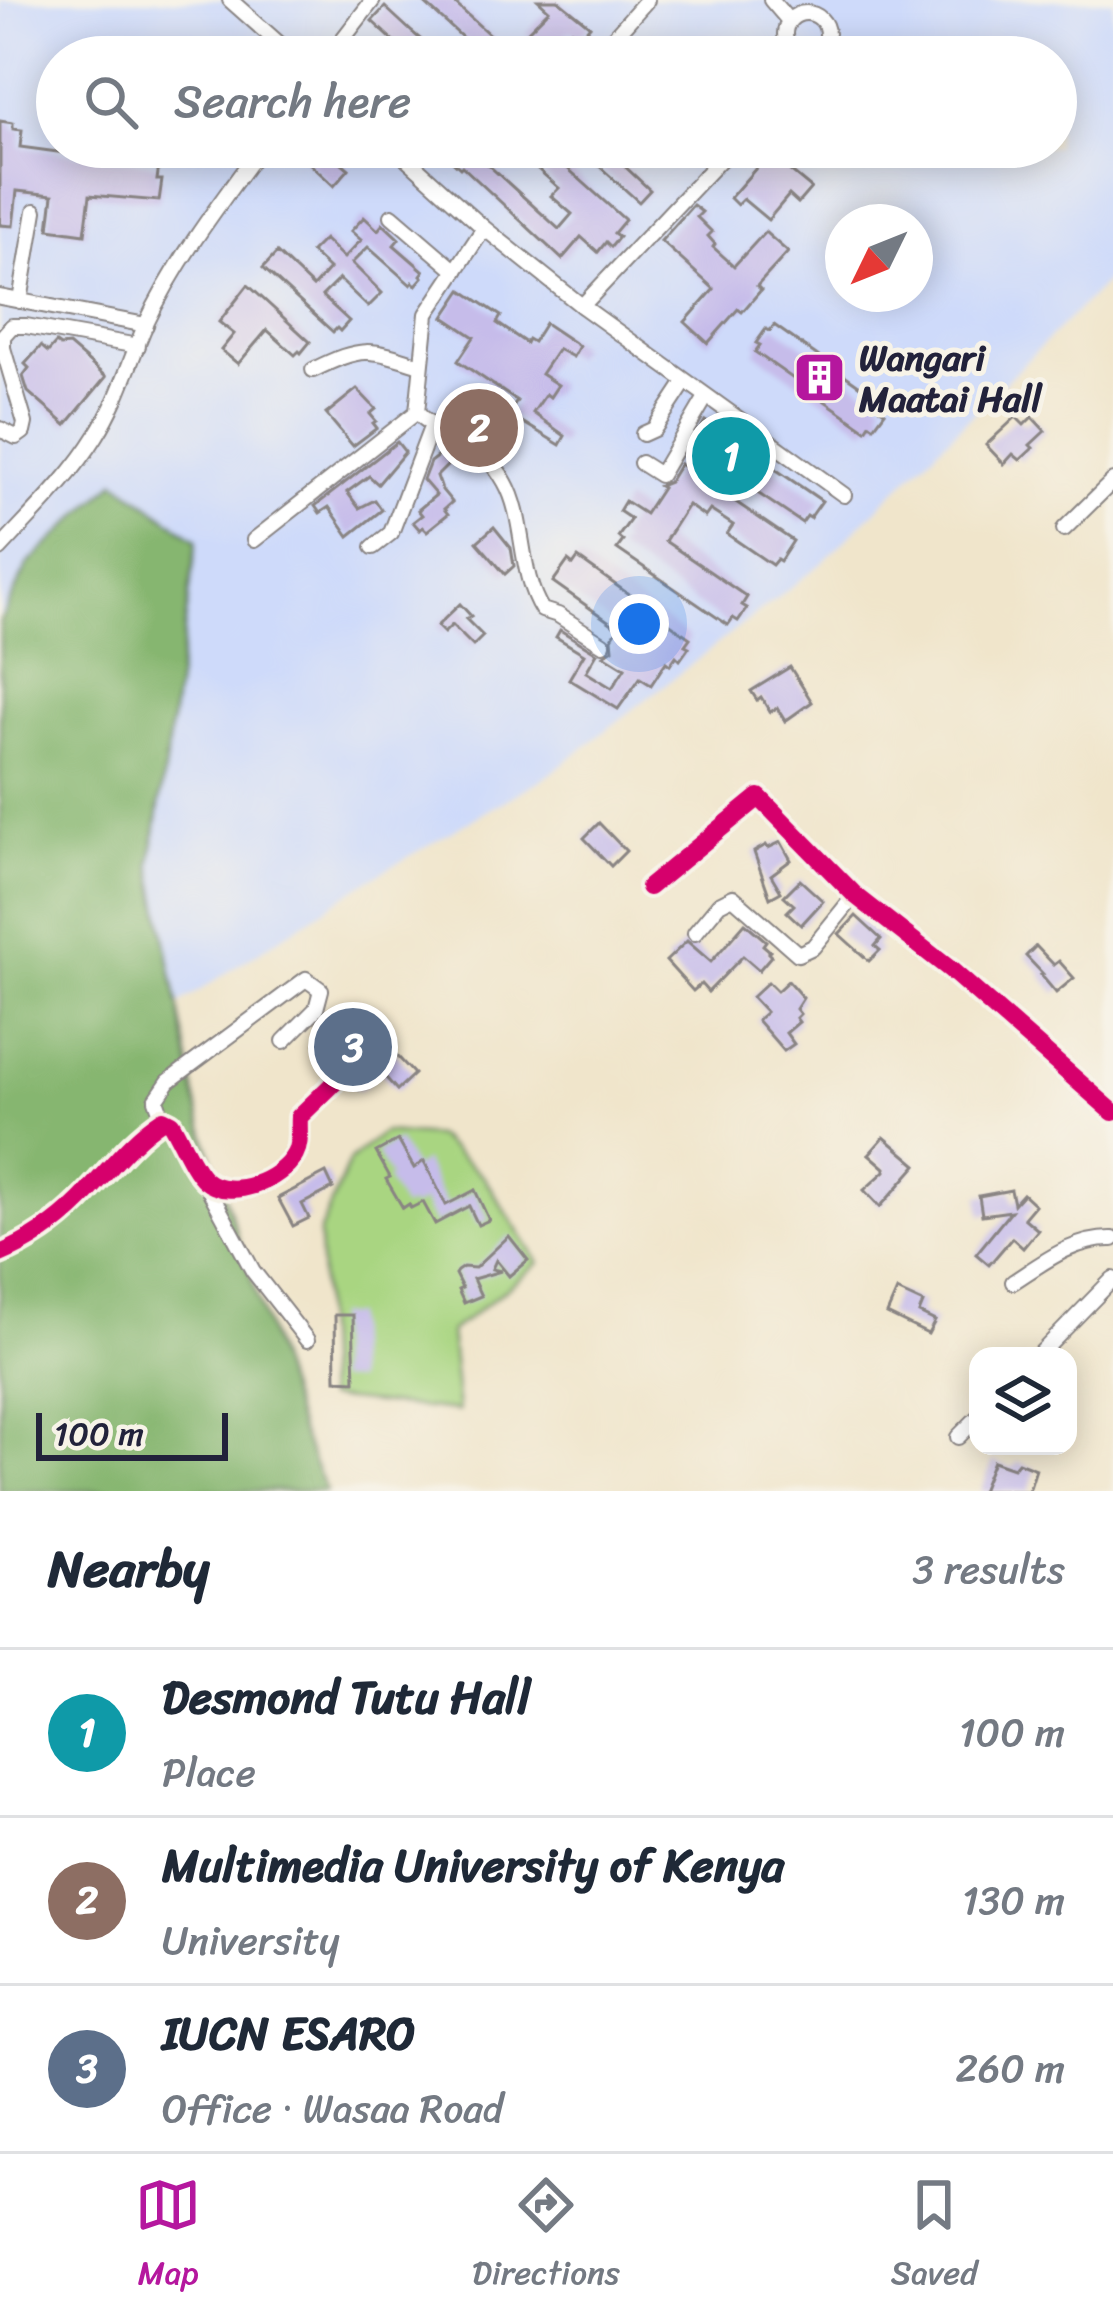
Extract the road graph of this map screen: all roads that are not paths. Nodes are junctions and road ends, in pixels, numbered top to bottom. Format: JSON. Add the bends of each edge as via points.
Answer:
{"nodes":[{"id":1,"x":230,"y":0,"type":"edge"},
{"id":2,"x":373,"y":0,"type":"edge"},
{"id":3,"x":647,"y":0,"type":"edge"},
{"id":4,"x":771,"y":0,"type":"edge"},
{"id":5,"x":826,"y":0,"type":"edge"},
{"id":6,"x":816,"y":15,"type":"junction"},
{"id":7,"x":789,"y":21,"type":"junction"},
{"id":8,"x":270,"y":36,"type":"edge"},
{"id":9,"x":345,"y":36,"type":"edge"},
{"id":10,"x":615,"y":36,"type":"edge"},
{"id":11,"x":785,"y":36,"type":"edge"},
{"id":12,"x":826,"y":36,"type":"edge"},
{"id":13,"x":245,"y":168,"type":"edge"},
{"id":14,"x":417,"y":168,"type":"edge"},
{"id":15,"x":712,"y":168,"type":"edge"},
{"id":16,"x":34,"y":211,"type":"dead end"},
{"id":17,"x":392,"y":217,"type":"dead end"},
{"id":18,"x":484,"y":228,"type":"junction"},
{"id":19,"x":456,"y":271,"type":"junction"},
{"id":20,"x":0,"y":297,"type":"edge"},
{"id":21,"x":20,"y":301,"type":"junction"},
{"id":22,"x":582,"y":306,"type":"junction"},
{"id":23,"x":146,"y":325,"type":"junction"},
{"id":24,"x":138,"y":346,"type":"junction"},
{"id":25,"x":420,"y":365,"type":"junction"},
{"id":26,"x":313,"y":370,"type":"dead end"},
{"id":27,"x":685,"y":382,"type":"junction"},
{"id":28,"x":706,"y":397,"type":"junction"},
{"id":29,"x":417,"y":412,"type":"junction"},
{"id":30,"x":432,"y":425,"type":"junction"},
{"id":31,"x":0,"y":429,"type":"edge"},
{"id":32,"x":643,"y":434,"type":"dead end"},
{"id":33,"x":641,"y":463,"type":"dead end"},
{"id":34,"x":1113,"y":482,"type":"edge"},
{"id":35,"x":844,"y":495,"type":"dead end"},
{"id":36,"x":1064,"y":529,"type":"dead end"},
{"id":37,"x":254,"y":540,"type":"dead end"},
{"id":38,"x":373,"y":547,"type":"dead end"},
{"id":39,"x":0,"y":549,"type":"edge"},
{"id":40,"x":603,"y":644,"type":"dead end"},
{"id":41,"x":649,"y":887,"type":"dead end"},
{"id":42,"x":855,"y":895,"type":"junction"},
{"id":43,"x":695,"y":933,"type":"dead end"},
{"id":44,"x":284,"y":1041,"type":"dead end"},
{"id":45,"x":333,"y":1084,"type":"dead end"},
{"id":46,"x":1113,"y":1112,"type":"edge"},
{"id":47,"x":163,"y":1119,"type":"junction"},
{"id":48,"x":203,"y":1179,"type":"junction"},
{"id":49,"x":1113,"y":1239,"type":"edge"},
{"id":50,"x":0,"y":1254,"type":"edge"},
{"id":51,"x":1113,"y":1279,"type":"edge"},
{"id":52,"x":1012,"y":1282,"type":"dead end"},
{"id":53,"x":307,"y":1340,"type":"dead end"},
{"id":54,"x":1047,"y":1347,"type":"edge"},
{"id":55,"x":969,"y":1426,"type":"edge"},
{"id":56,"x":958,"y":1437,"type":"dead end"}],
"edges":[{"from":1,"to":8,"type":"street"},
{"from":2,"to":9,"type":"street"},
{"from":3,"to":10,"type":"street"},
{"from":4,"to":7,"type":"street"},
{"from":5,"to":6,"type":"street"},
{"from":6,"to":7,"type":"street"},
{"from":6,"to":12,"type":"street"},
{"from":7,"to":11,"type":"street"},
{"from":13,"to":23,"type":"street"},
{"from":14,"to":18,"type":"street"},
{"from":15,"to":22,"type":"street"},
{"from":16,"to":21,"type":"street"},
{"from":17,"to":19,"type":"street"},
{"from":18,"to":19,"type":"street"},
{"from":18,"to":22,"type":"street"},
{"from":19,"to":25,"type":"street","via":[[427,314]]},
{"from":20,"to":21,"type":"street"},
{"from":21,"to":23,"type":"street"},
{"from":22,"to":27,"type":"street"},
{"from":23,"to":24,"type":"street"},
{"from":24,"to":31,"type":"street","via":[[12,326],[4,348],[25,423],[16,437]]},
{"from":24,"to":39,"type":"street","via":[[98,434]]},
{"from":25,"to":26,"type":"street","via":[[363,351]]},
{"from":25,"to":29,"type":"street"},
{"from":27,"to":28,"type":"street"},
{"from":27,"to":32,"type":"street"},
{"from":28,"to":33,"type":"street","via":[[659,475]]},
{"from":28,"to":35,"type":"street"},
{"from":29,"to":30,"type":"street"},
{"from":29,"to":37,"type":"street"},
{"from":30,"to":38,"type":"street","via":[[391,533]]},
{"from":30,"to":40,"type":"street","via":[[471,444],[506,483],[542,610]]},
{"from":34,"to":36,"type":"street"},
{"from":41,"to":42,"type":"street","via":[[759,796]]},
{"from":42,"to":43,"type":"street","via":[[813,947],[798,953],[733,897]]},
{"from":42,"to":46,"type":"street"},
{"from":44,"to":47,"type":"street","via":[[316,1009],[321,990],[307,979],[169,1081],[156,1100]]},
{"from":45,"to":48,"type":"street","via":[[299,1118],[298,1148],[281,1170],[234,1189]]},
{"from":47,"to":48,"type":"street"},
{"from":47,"to":50,"type":"street","via":[[139,1134],[77,1204]]},
{"from":48,"to":53,"type":"street","via":[[253,1271]]},
{"from":49,"to":52,"type":"street","via":[[1061,1250]]},
{"from":51,"to":54,"type":"street"},
{"from":55,"to":56,"type":"street"}]}
